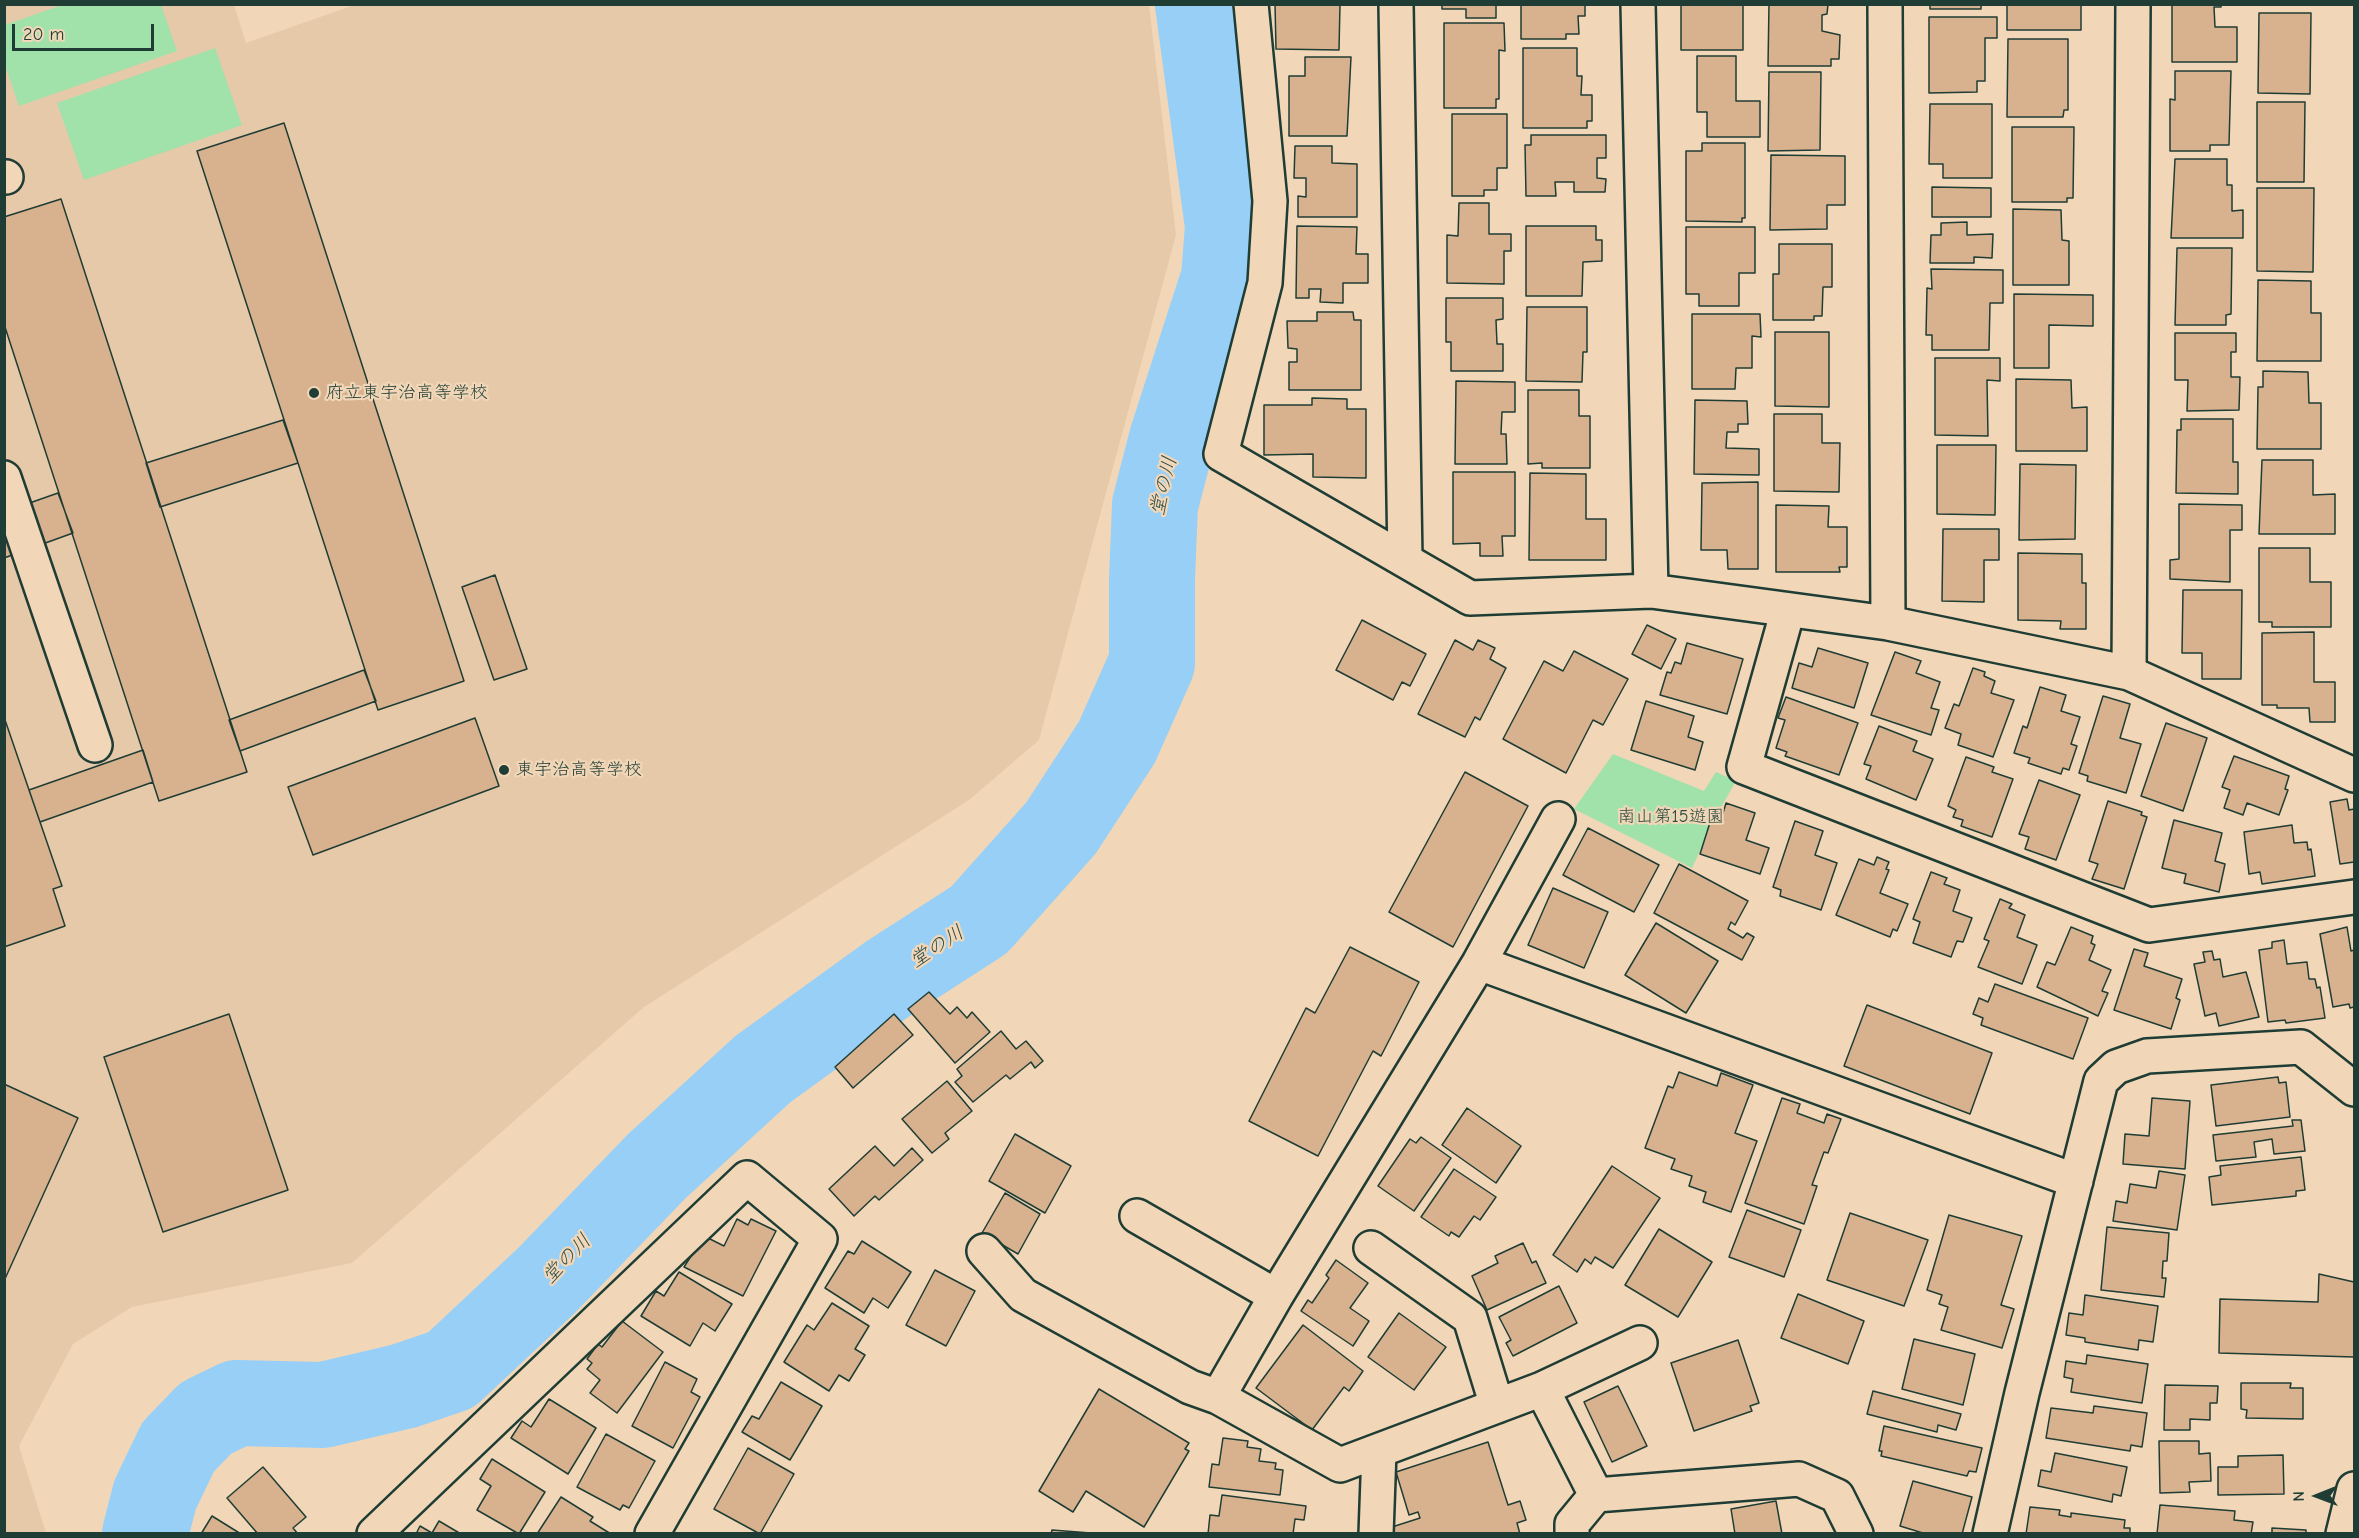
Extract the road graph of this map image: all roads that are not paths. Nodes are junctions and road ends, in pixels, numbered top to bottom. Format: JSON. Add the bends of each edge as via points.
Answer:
{"nodes":[{"id":1,"x":1251,"y":4,"type":"edge"},
{"id":2,"x":1396,"y":4,"type":"edge"},
{"id":3,"x":1638,"y":4,"type":"edge"},
{"id":4,"x":1885,"y":4,"type":"edge"},
{"id":5,"x":2133,"y":4,"type":"edge"},
{"id":6,"x":4,"y":478,"type":"edge"},
{"id":7,"x":1405,"y":560,"type":"junction"},
{"id":8,"x":1651,"y":591,"type":"junction"},
{"id":9,"x":1788,"y":610,"type":"junction"},
{"id":10,"x":1888,"y":623,"type":"junction"},
{"id":11,"x":2129,"y":673,"type":"junction"},
{"id":12,"x":95,"y":745,"type":"dead end"},
{"id":13,"x":2355,"y":775,"type":"edge"},
{"id":14,"x":1558,"y":819,"type":"dead end"},
{"id":15,"x":2355,"y":897,"type":"edge"},
{"id":16,"x":1479,"y":963,"type":"junction"},
{"id":17,"x":2355,"y":1089,"type":"edge"},
{"id":18,"x":2076,"y":1181,"type":"junction"},
{"id":19,"x":1137,"y":1216,"type":"dead end"},
{"id":20,"x":1371,"y":1248,"type":"dead end"},
{"id":21,"x":984,"y":1251,"type":"dead end"},
{"id":22,"x":1276,"y":1296,"type":"junction"},
{"id":23,"x":1640,"y":1343,"type":"dead end"},
{"id":24,"x":1542,"y":1389,"type":"junction"},
{"id":25,"x":1218,"y":1397,"type":"junction"},
{"id":26,"x":1497,"y":1406,"type":"junction"},
{"id":27,"x":1379,"y":1451,"type":"junction"},
{"id":28,"x":2355,"y":1489,"type":"edge"},
{"id":29,"x":1596,"y":1495,"type":"junction"},
{"id":30,"x":374,"y":1533,"type":"edge"},
{"id":31,"x":652,"y":1533,"type":"edge"},
{"id":32,"x":1376,"y":1533,"type":"edge"},
{"id":33,"x":1572,"y":1533,"type":"edge"},
{"id":34,"x":1856,"y":1533,"type":"edge"},
{"id":35,"x":1990,"y":1533,"type":"edge"},
{"id":36,"x":2343,"y":1533,"type":"edge"}],
"edges":[{"from":1,"to":7,"type":"street","via":[[1269,201],[1265,283],[1221,453]]},
{"from":2,"to":7,"type":"street"},
{"from":3,"to":8,"type":"street"},
{"from":4,"to":10,"type":"street"},
{"from":5,"to":11,"type":"street"},
{"from":6,"to":12,"type":"street"},
{"from":7,"to":8,"type":"street","via":[[1470,598]]},
{"from":8,"to":9,"type":"street"},
{"from":9,"to":10,"type":"street"},
{"from":9,"to":15,"type":"street","via":[[1744,767],[2149,926]]},
{"from":10,"to":11,"type":"street"},
{"from":11,"to":13,"type":"street"},
{"from":14,"to":16,"type":"street"},
{"from":16,"to":18,"type":"street"},
{"from":16,"to":22,"type":"street"},
{"from":17,"to":18,"type":"street","via":[[2301,1047],[2147,1056],[2116,1067],[2101,1082]]},
{"from":18,"to":35,"type":"street"},
{"from":19,"to":22,"type":"street"},
{"from":20,"to":26,"type":"street","via":[[1470,1318]]},
{"from":21,"to":25,"type":"street","via":[[1023,1295],[1190,1387]]},
{"from":22,"to":25,"type":"street"},
{"from":23,"to":24,"type":"street"},
{"from":24,"to":26,"type":"street"},
{"from":24,"to":29,"type":"street"},
{"from":25,"to":27,"type":"street","via":[[1340,1465]]},
{"from":26,"to":27,"type":"street"},
{"from":27,"to":32,"type":"street"},
{"from":28,"to":36,"type":"street"},
{"from":29,"to":33,"type":"street","via":[[1572,1524]]},
{"from":29,"to":34,"type":"street","via":[[1799,1479],[1837,1496]]},
{"from":30,"to":31,"type":"street","via":[[747,1178],[820,1239]]}]}
